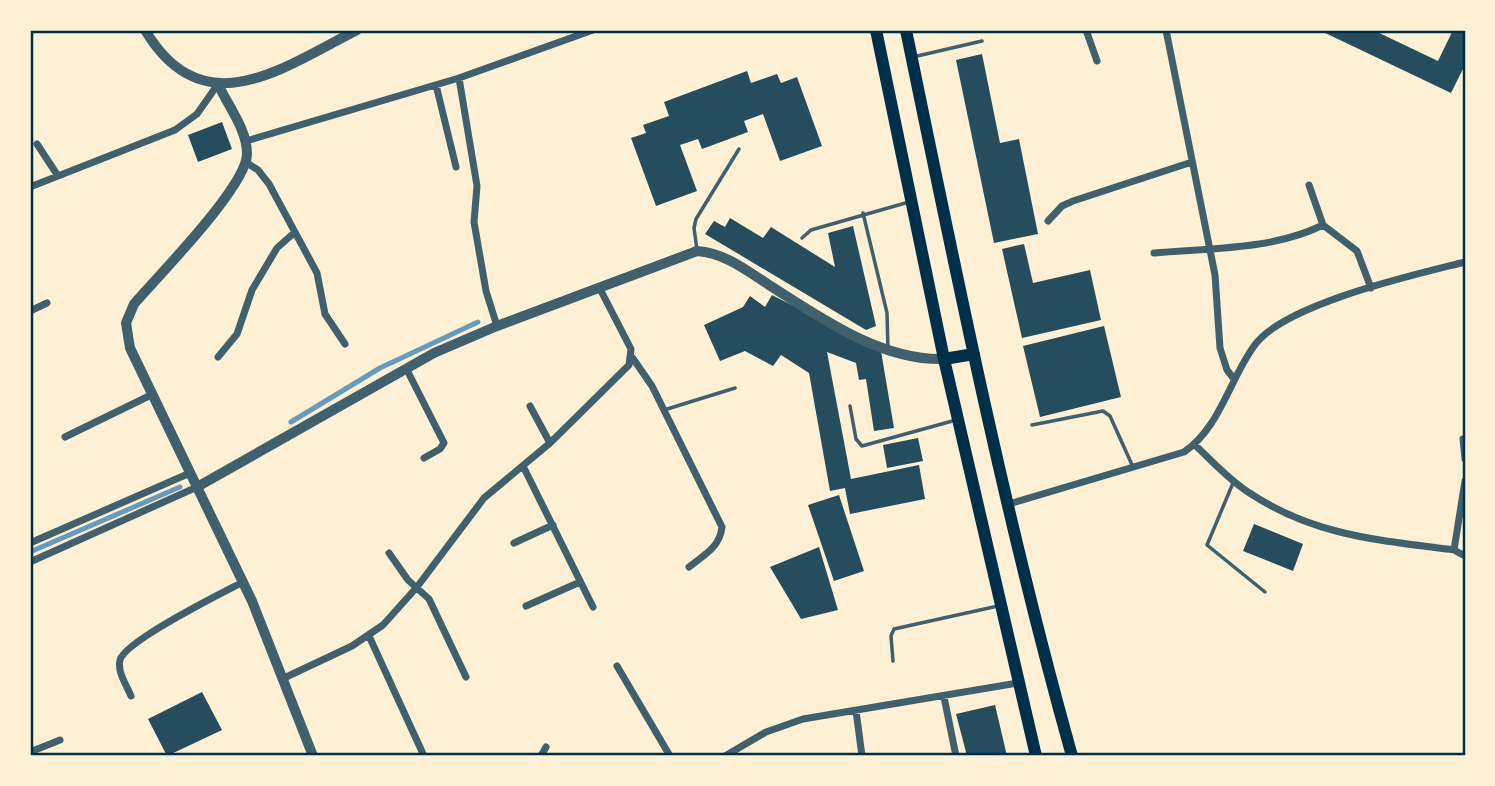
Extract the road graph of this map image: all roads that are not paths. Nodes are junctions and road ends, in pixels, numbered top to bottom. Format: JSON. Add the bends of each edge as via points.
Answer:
{"nodes":[{"id":1,"x":145,"y":30,"type":"edge"},
{"id":2,"x":357,"y":30,"type":"edge"},
{"id":3,"x":593,"y":30,"type":"edge"},
{"id":4,"x":876,"y":30,"type":"edge"},
{"id":5,"x":906,"y":30,"type":"edge"},
{"id":6,"x":1086,"y":30,"type":"edge"},
{"id":7,"x":1166,"y":30,"type":"edge"},
{"id":8,"x":982,"y":41,"type":"dead end"},
{"id":9,"x":911,"y":57,"type":"junction"},
{"id":10,"x":1097,"y":61,"type":"dead end"},
{"id":11,"x":459,"y":78,"type":"junction"},
{"id":12,"x":218,"y":84,"type":"junction"},
{"id":13,"x":436,"y":85,"type":"junction"},
{"id":14,"x":246,"y":141,"type":"junction"},
{"id":15,"x":37,"y":144,"type":"dead end"},
{"id":16,"x":739,"y":149,"type":"dead end"},
{"id":17,"x":1192,"y":162,"type":"junction"},
{"id":18,"x":247,"y":163,"type":"junction"},
{"id":19,"x":456,"y":167,"type":"dead end"},
{"id":20,"x":58,"y":176,"type":"junction"},
{"id":21,"x":1310,"y":185,"type":"dead end"},
{"id":22,"x":30,"y":187,"type":"edge"},
{"id":23,"x":911,"y":202,"type":"junction"},
{"id":24,"x":863,"y":213,"type":"junction"},
{"id":25,"x":1048,"y":221,"type":"dead end"},
{"id":26,"x":1323,"y":225,"type":"junction"},
{"id":27,"x":295,"y":232,"type":"junction"},
{"id":28,"x":802,"y":238,"type":"dead end"},
{"id":29,"x":1210,"y":248,"type":"junction"},
{"id":30,"x":697,"y":251,"type":"junction"},
{"id":31,"x":1154,"y":253,"type":"dead end"},
{"id":32,"x":1465,"y":262,"type":"edge"},
{"id":33,"x":599,"y":287,"type":"junction"},
{"id":34,"x":1371,"y":288,"type":"junction"},
{"id":35,"x":47,"y":303,"type":"dead end"},
{"id":36,"x":30,"y":311,"type":"edge"},
{"id":37,"x":496,"y":326,"type":"junction"},
{"id":38,"x":345,"y":344,"type":"dead end"},
{"id":39,"x":888,"y":351,"type":"junction"},
{"id":40,"x":974,"y":354,"type":"junction"},
{"id":41,"x":218,"y":356,"type":"dead end"},
{"id":42,"x":632,"y":357,"type":"junction"},
{"id":43,"x":944,"y":359,"type":"junction"},
{"id":44,"x":406,"y":368,"type":"junction"},
{"id":45,"x":1234,"y":379,"type":"junction"},
{"id":46,"x":735,"y":388,"type":"dead end"},
{"id":47,"x":150,"y":395,"type":"junction"},
{"id":48,"x":850,"y":405,"type":"dead end"},
{"id":49,"x":530,"y":406,"type":"dead end"},
{"id":50,"x":664,"y":410,"type":"junction"},
{"id":51,"x":958,"y":420,"type":"junction"},
{"id":52,"x":1032,"y":425,"type":"dead end"},
{"id":53,"x":65,"y":437,"type":"dead end"},
{"id":54,"x":1463,"y":439,"type":"dead end"},
{"id":55,"x":551,"y":443,"type":"junction"},
{"id":56,"x":1195,"y":445,"type":"junction"},
{"id":57,"x":424,"y":458,"type":"dead end"},
{"id":58,"x":1465,"y":459,"type":"edge"},
{"id":59,"x":523,"y":466,"type":"junction"},
{"id":60,"x":1134,"y":469,"type":"junction"},
{"id":61,"x":190,"y":473,"type":"junction"},
{"id":62,"x":1234,"y":481,"type":"junction"},
{"id":63,"x":1465,"y":481,"type":"edge"},
{"id":64,"x":197,"y":487,"type":"junction"},
{"id":65,"x":1009,"y":504,"type":"junction"},
{"id":66,"x":553,"y":525,"type":"junction"},
{"id":67,"x":30,"y":543,"type":"edge"},
{"id":68,"x":514,"y":543,"type":"dead end"},
{"id":69,"x":1454,"y":550,"type":"junction"},
{"id":70,"x":389,"y":553,"type":"dead end"},
{"id":71,"x":1465,"y":556,"type":"edge"},
{"id":72,"x":30,"y":562,"type":"edge"},
{"id":73,"x":689,"y":566,"type":"dead end"},
{"id":74,"x":243,"y":582,"type":"junction"},
{"id":75,"x":580,"y":582,"type":"junction"},
{"id":76,"x":417,"y":587,"type":"junction"},
{"id":77,"x":1265,"y":592,"type":"dead end"},
{"id":78,"x":1000,"y":606,"type":"junction"},
{"id":79,"x":526,"y":607,"type":"dead end"},
{"id":80,"x":593,"y":607,"type":"dead end"},
{"id":81,"x":369,"y":636,"type":"junction"},
{"id":82,"x":893,"y":661,"type":"dead end"},
{"id":83,"x":617,"y":666,"type":"dead end"},
{"id":84,"x":466,"y":677,"type":"dead end"},
{"id":85,"x":284,"y":678,"type":"junction"},
{"id":86,"x":1018,"y":682,"type":"junction"},
{"id":87,"x":131,"y":696,"type":"dead end"},
{"id":88,"x":944,"y":697,"type":"junction"},
{"id":89,"x":856,"y":711,"type":"junction"},
{"id":90,"x":60,"y":740,"type":"dead end"},
{"id":91,"x":546,"y":747,"type":"dead end"},
{"id":92,"x":30,"y":752,"type":"edge"},
{"id":93,"x":310,"y":755,"type":"edge"},
{"id":94,"x":424,"y":756,"type":"edge"},
{"id":95,"x":541,"y":756,"type":"edge"},
{"id":96,"x":670,"y":756,"type":"edge"},
{"id":97,"x":725,"y":756,"type":"edge"},
{"id":98,"x":862,"y":756,"type":"edge"},
{"id":99,"x":956,"y":756,"type":"edge"},
{"id":100,"x":1036,"y":756,"type":"edge"},
{"id":101,"x":1072,"y":756,"type":"edge"}],
"edges":[{"from":1,"to":12,"type":"street","via":[[181,73]]},
{"from":2,"to":12,"type":"street","via":[[262,75]]},
{"from":3,"to":11,"type":"street"},
{"from":4,"to":23,"type":"main road"},
{"from":5,"to":9,"type":"main road"},
{"from":6,"to":10,"type":"street"},
{"from":7,"to":17,"type":"street"},
{"from":8,"to":9,"type":"lane"},
{"from":9,"to":40,"type":"main road"},
{"from":11,"to":13,"type":"street"},
{"from":11,"to":37,"type":"street","via":[[477,186],[474,222]]},
{"from":12,"to":14,"type":"street"},
{"from":12,"to":20,"type":"street","via":[[197,114],[174,130]]},
{"from":13,"to":14,"type":"street"},
{"from":13,"to":19,"type":"street"},
{"from":14,"to":18,"type":"street"},
{"from":15,"to":20,"type":"street"},
{"from":16,"to":30,"type":"lane","via":[[696,219]]},
{"from":17,"to":25,"type":"street","via":[[1073,201]]},
{"from":17,"to":29,"type":"street"},
{"from":18,"to":27,"type":"street","via":[[263,175]]},
{"from":18,"to":47,"type":"street","via":[[224,200],[128,314],[126,334]]},
{"from":20,"to":22,"type":"street"},
{"from":21,"to":26,"type":"street"},
{"from":23,"to":24,"type":"lane"},
{"from":23,"to":43,"type":"main road"},
{"from":24,"to":28,"type":"lane","via":[[811,230]]},
{"from":24,"to":39,"type":"lane","via":[[887,313]]},
{"from":26,"to":29,"type":"street","via":[[1290,238]]},
{"from":26,"to":34,"type":"street","via":[[1357,251]]},
{"from":27,"to":38,"type":"street","via":[[317,273],[325,314]]},
{"from":27,"to":41,"type":"street","via":[[271,258],[252,290],[237,334]]},
{"from":29,"to":31,"type":"street"},
{"from":29,"to":45,"type":"street","via":[[1220,348]]},
{"from":30,"to":33,"type":"street"},
{"from":30,"to":39,"type":"street","via":[[730,259],[802,306]]},
{"from":32,"to":34,"type":"street"},
{"from":33,"to":37,"type":"street"},
{"from":33,"to":42,"type":"street"},
{"from":34,"to":45,"type":"street","via":[[1270,329],[1252,348]]},
{"from":35,"to":36,"type":"street"},
{"from":37,"to":44,"type":"street"},
{"from":39,"to":43,"type":"street","via":[[908,358]]},
{"from":40,"to":43,"type":"main road"},
{"from":40,"to":65,"type":"main road"},
{"from":42,"to":50,"type":"street"},
{"from":42,"to":55,"type":"street","via":[[623,372]]},
{"from":43,"to":51,"type":"main road"},
{"from":44,"to":57,"type":"street","via":[[444,443]]},
{"from":44,"to":64,"type":"street"},
{"from":45,"to":56,"type":"street"},
{"from":46,"to":50,"type":"lane"},
{"from":47,"to":53,"type":"street"},
{"from":47,"to":61,"type":"street"},
{"from":48,"to":51,"type":"lane","via":[[856,439],[862,446]]},
{"from":49,"to":55,"type":"street"},
{"from":50,"to":73,"type":"street","via":[[722,527],[713,548]]},
{"from":51,"to":78,"type":"main road"},
{"from":52,"to":60,"type":"lane","via":[[1103,411],[1110,416]]},
{"from":54,"to":58,"type":"street"},
{"from":55,"to":59,"type":"street"},
{"from":56,"to":60,"type":"street"},
{"from":56,"to":62,"type":"street"},
{"from":59,"to":66,"type":"street"},
{"from":59,"to":76,"type":"street","via":[[484,498]]},
{"from":60,"to":65,"type":"street"},
{"from":61,"to":64,"type":"street"},
{"from":61,"to":67,"type":"street"},
{"from":62,"to":69,"type":"street","via":[[1298,520],[1330,532]]},
{"from":62,"to":77,"type":"lane","via":[[1207,545]]},
{"from":63,"to":69,"type":"street"},
{"from":64,"to":72,"type":"street"},
{"from":64,"to":74,"type":"street"},
{"from":65,"to":101,"type":"main road"},
{"from":66,"to":68,"type":"street"},
{"from":66,"to":75,"type":"street"},
{"from":69,"to":71,"type":"street"},
{"from":70,"to":76,"type":"street"},
{"from":74,"to":85,"type":"street"},
{"from":74,"to":87,"type":"street","via":[[125,651],[120,673]]},
{"from":75,"to":79,"type":"street"},
{"from":75,"to":80,"type":"street"},
{"from":76,"to":81,"type":"street"},
{"from":76,"to":84,"type":"street","via":[[434,608]]},
{"from":78,"to":82,"type":"lane","via":[[894,629]]},
{"from":78,"to":86,"type":"main road"},
{"from":81,"to":85,"type":"street"},
{"from":81,"to":94,"type":"street"},
{"from":83,"to":96,"type":"street"},
{"from":85,"to":93,"type":"street"},
{"from":86,"to":88,"type":"street"},
{"from":86,"to":100,"type":"main road"},
{"from":88,"to":89,"type":"street"},
{"from":88,"to":99,"type":"street"},
{"from":89,"to":97,"type":"street","via":[[783,724]]},
{"from":89,"to":98,"type":"street"},
{"from":90,"to":92,"type":"street"},
{"from":91,"to":95,"type":"street"}]}
